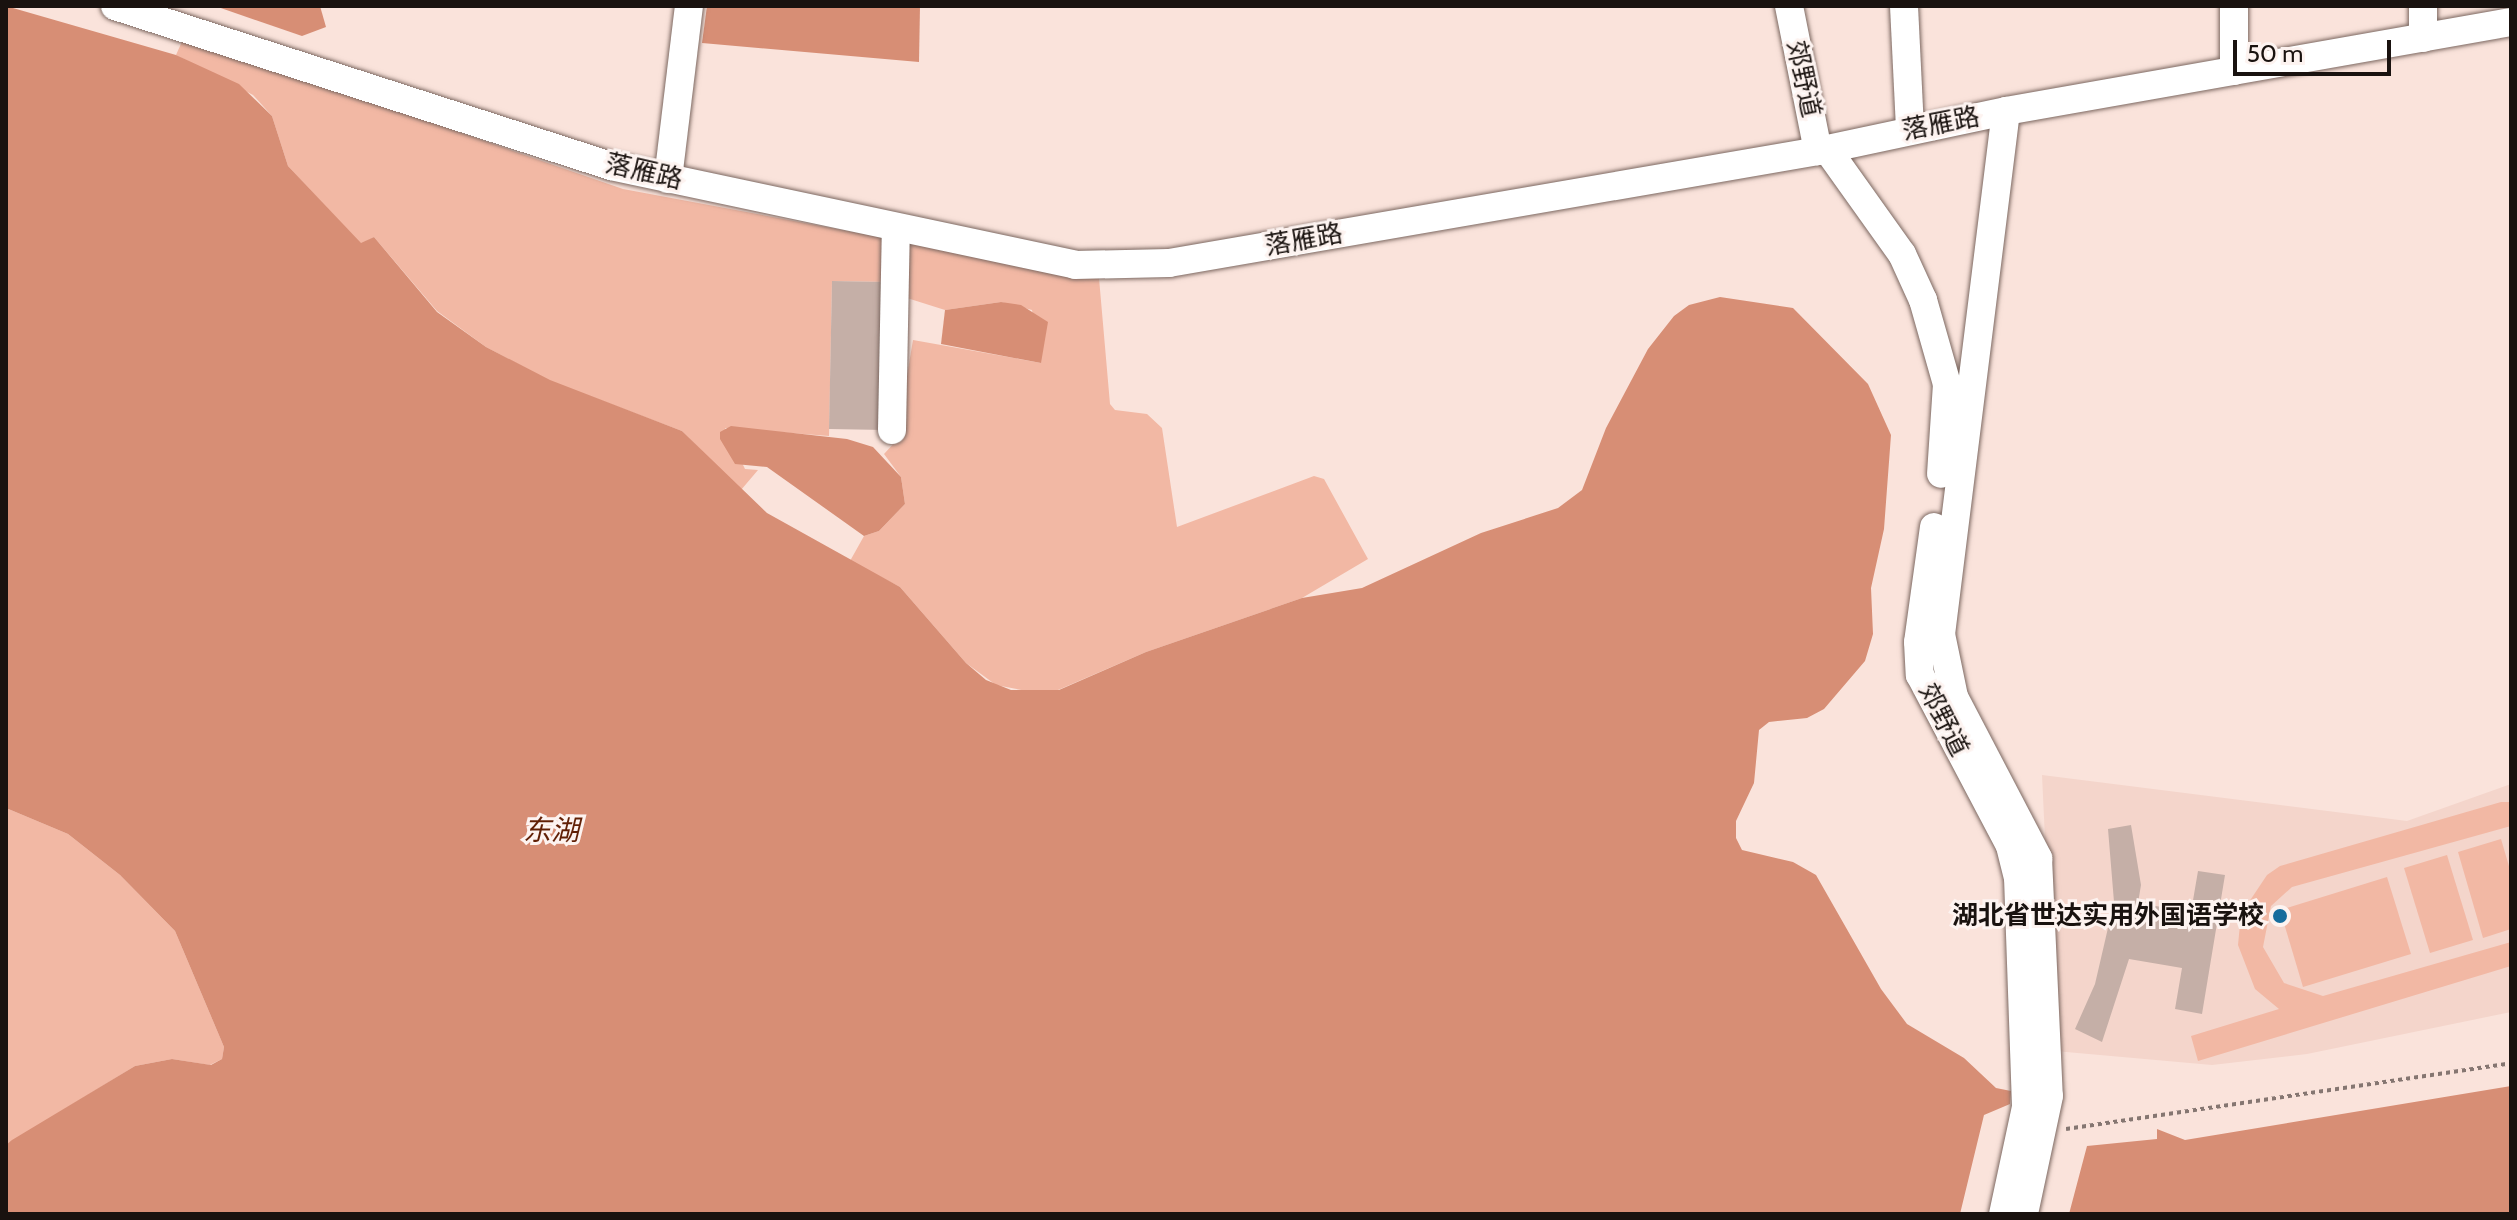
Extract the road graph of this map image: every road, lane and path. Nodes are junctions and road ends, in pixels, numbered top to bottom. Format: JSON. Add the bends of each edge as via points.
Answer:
{"nodes":[{"id":1,"x":115,"y":6,"type":"edge"},
{"id":2,"x":689,"y":6,"type":"edge"},
{"id":3,"x":1789,"y":6,"type":"edge"},
{"id":4,"x":1904,"y":6,"type":"edge"},
{"id":5,"x":2234,"y":6,"type":"edge"},
{"id":6,"x":2423,"y":6,"type":"edge"},
{"id":7,"x":2511,"y":22,"type":"edge"},
{"id":8,"x":2423,"y":38,"type":"junction"},
{"id":9,"x":2234,"y":71,"type":"junction"},
{"id":10,"x":2006,"y":111,"type":"junction"},
{"id":11,"x":1910,"y":130,"type":"junction"},
{"id":12,"x":1823,"y":150,"type":"junction"},
{"id":13,"x":668,"y":179,"type":"junction"},
{"id":14,"x":896,"y":229,"type":"junction"},
{"id":15,"x":892,"y":430,"type":"dead end"},
{"id":16,"x":2511,"y":1063,"type":"edge"},
{"id":17,"x":2045,"y":1130,"type":"junction"},
{"id":18,"x":2003,"y":1214,"type":"edge"},
{"id":19,"x":2024,"y":1214,"type":"edge"}],
"edges":[{"from":1,"to":13,"type":"street","name":"落雁路","via":[[611,166]]},
{"from":2,"to":13,"type":"street"},
{"from":3,"to":12,"type":"street","name":"郊野道"},
{"from":4,"to":11,"type":"street"},
{"from":5,"to":9,"type":"street"},
{"from":6,"to":8,"type":"street"},
{"from":7,"to":8,"type":"street","name":"落雁路"},
{"from":8,"to":9,"type":"street","name":"落雁路"},
{"from":9,"to":10,"type":"street","name":"落雁路"},
{"from":10,"to":11,"type":"street","name":"落雁路"},
{"from":10,"to":17,"type":"street","via":[[1941,655],[1954,697],[2038,858],[2050,1058]]},
{"from":11,"to":12,"type":"street","name":"落雁路"},
{"from":12,"to":14,"type":"street","name":"落雁路","via":[[1169,263],[1075,265]]},
{"from":12,"to":18,"type":"street","name":"郊野道","via":[[1902,254],[1923,300],[1947,384],[1946,439],[1918,657],[1925,690],[2010,846],[2018,877],[2027,1071],[2022,1136]]},
{"from":13,"to":14,"type":"street","name":"落雁路"},
{"from":14,"to":15,"type":"street"},
{"from":16,"to":17,"type":"path"},
{"from":17,"to":19,"type":"street"}]}
